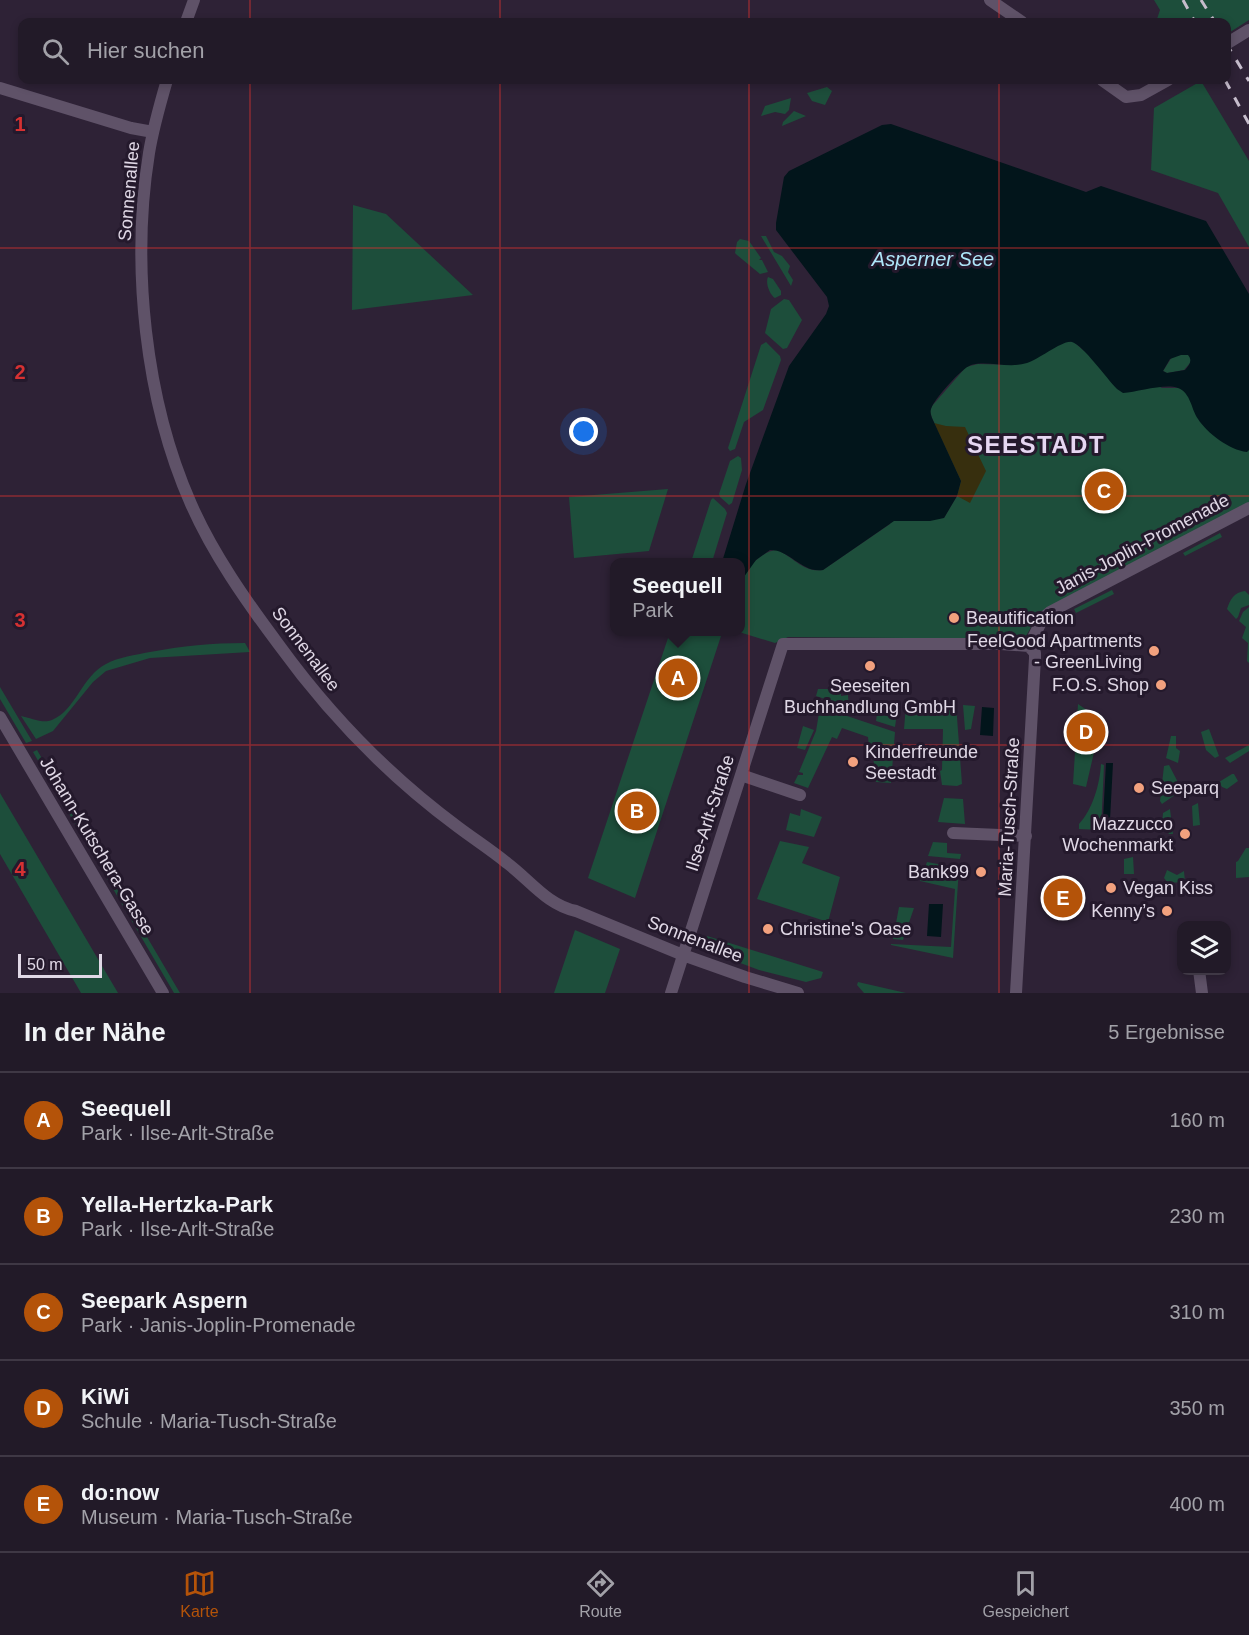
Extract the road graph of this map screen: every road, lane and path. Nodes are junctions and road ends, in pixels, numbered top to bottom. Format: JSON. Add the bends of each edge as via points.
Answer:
{"nodes":[{"id":1,"x":194,"y":0,"type":"edge"},
{"id":2,"x":990,"y":0,"type":"edge"},
{"id":3,"x":187,"y":18,"type":"edge"},
{"id":4,"x":1016,"y":18,"type":"edge"},
{"id":5,"x":1249,"y":30,"type":"edge"},
{"id":6,"x":1231,"y":41,"type":"edge"},
{"id":7,"x":166,"y":84,"type":"edge"},
{"id":8,"x":1108,"y":84,"type":"edge"},
{"id":9,"x":1161,"y":84,"type":"edge"},
{"id":10,"x":0,"y":88,"type":"edge"},
{"id":11,"x":153,"y":132,"type":"junction"},
{"id":12,"x":1249,"y":508,"type":"edge"},
{"id":13,"x":1029,"y":646,"type":"junction"},
{"id":14,"x":0,"y":717,"type":"edge"},
{"id":15,"x":741,"y":775,"type":"junction"},
{"id":16,"x":800,"y":795,"type":"dead end"},
{"id":17,"x":952,"y":833,"type":"dead end"},
{"id":18,"x":1026,"y":836,"type":"junction"},
{"id":19,"x":683,"y":955,"type":"junction"},
{"id":20,"x":1200,"y":975,"type":"edge"},
{"id":21,"x":164,"y":993,"type":"edge"},
{"id":22,"x":671,"y":993,"type":"edge"},
{"id":23,"x":798,"y":993,"type":"edge"},
{"id":24,"x":1016,"y":993,"type":"edge"},
{"id":25,"x":1202,"y":993,"type":"edge"}],
"edges":[{"from":1,"to":3,"type":"street"},
{"from":2,"to":4,"type":"street"},
{"from":5,"to":6,"type":"street"},
{"from":7,"to":11,"type":"street","name":"Sonnenallee"},
{"from":8,"to":9,"type":"street","via":[[1126,97],[1141,95]]},
{"from":10,"to":11,"type":"street"},
{"from":11,"to":19,"type":"street","name":"Sonnenallee","via":[[145,183],[142,265],[155,388],[192,505],[236,584],[330,710],[428,804],[559,907]]},
{"from":12,"to":13,"type":"street","name":"Janis-Joplin-Promenade","via":[[1050,612]]},
{"from":13,"to":15,"type":"street","name":"Ilse-Arlt-Straße","via":[[783,644]]},
{"from":13,"to":18,"type":"street","name":"Maria-Tusch-Straße","via":[[1035,658]]},
{"from":14,"to":21,"type":"street","name":"Johann-Kutschera-Gasse"},
{"from":15,"to":16,"type":"street"},
{"from":15,"to":19,"type":"street","name":"Ilse-Arlt-Straße"},
{"from":17,"to":18,"type":"street"},
{"from":18,"to":24,"type":"street","name":"Maria-Tusch-Straße"},
{"from":19,"to":22,"type":"street","name":"Ilse-Arlt-Straße"},
{"from":19,"to":23,"type":"street","name":"Sonnenallee"},
{"from":20,"to":25,"type":"street"}]}
